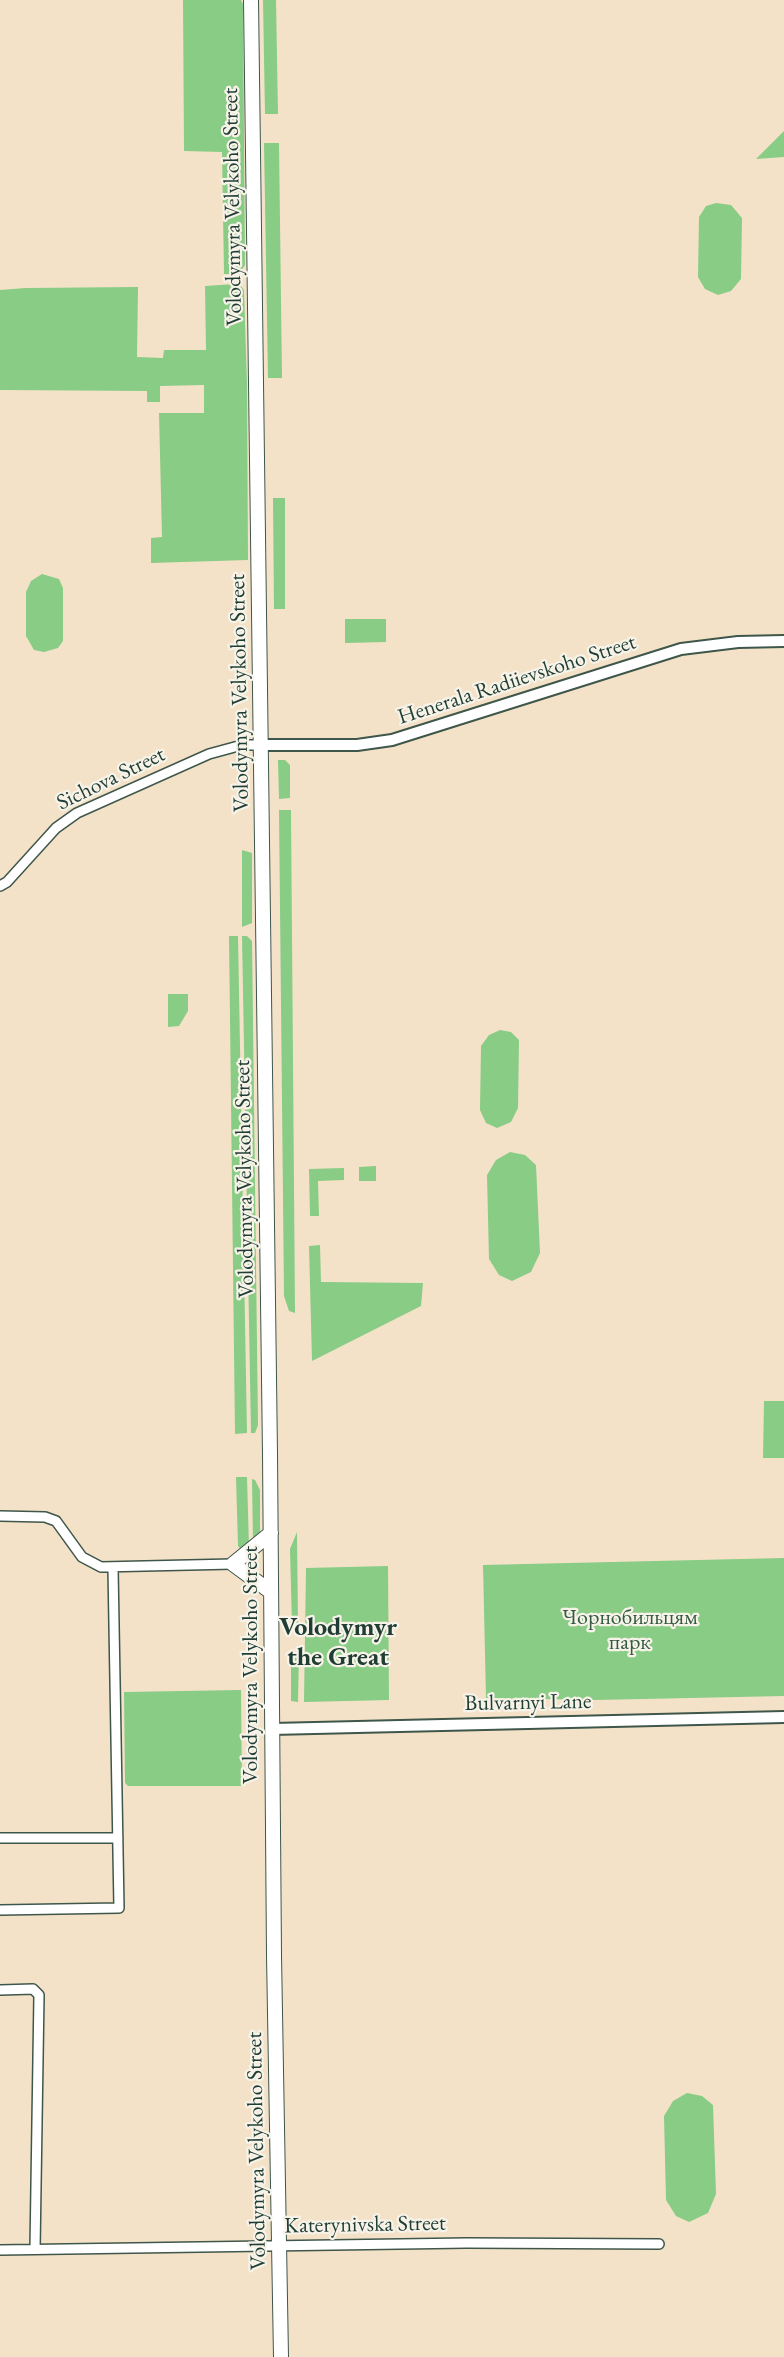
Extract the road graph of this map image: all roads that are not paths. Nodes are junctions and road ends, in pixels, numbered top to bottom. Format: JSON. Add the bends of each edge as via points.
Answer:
{"nodes":[{"id":1,"x":250,"y":0,"type":"edge"},
{"id":2,"x":784,"y":641,"type":"edge"},
{"id":3,"x":261,"y":745,"type":"junction"},
{"id":4,"x":0,"y":886,"type":"edge"},
{"id":5,"x":0,"y":1516,"type":"edge"},
{"id":6,"x":271,"y":1533,"type":"junction"},
{"id":7,"x":233,"y":1564,"type":"junction"},
{"id":8,"x":113,"y":1568,"type":"junction"},
{"id":9,"x":271,"y":1592,"type":"junction"},
{"id":10,"x":784,"y":1717,"type":"edge"},
{"id":11,"x":272,"y":1729,"type":"junction"},
{"id":12,"x":118,"y":1838,"type":"junction"},
{"id":13,"x":0,"y":1839,"type":"edge"},
{"id":14,"x":0,"y":1910,"type":"edge"},
{"id":15,"x":0,"y":1990,"type":"edge"},
{"id":16,"x":659,"y":2244,"type":"dead end"},
{"id":17,"x":280,"y":2246,"type":"junction"},
{"id":18,"x":0,"y":2250,"type":"edge"},
{"id":19,"x":35,"y":2250,"type":"junction"},
{"id":20,"x":281,"y":2357,"type":"edge"}],
"edges":[{"from":1,"to":3,"type":"main road","name":"Volodymyra Velykoho Street"},
{"from":2,"to":3,"type":"street","name":"Henerala Radiievskoho Street","via":[[681,649],[392,740],[357,745]]},
{"from":3,"to":4,"type":"street","name":"Sichova Street","via":[[209,754],[77,813],[56,828]]},
{"from":3,"to":6,"type":"main road","name":"Volodymyra Velykoho Street"},
{"from":5,"to":8,"type":"street","via":[[45,1517],[56,1521],[82,1557],[101,1567]]},
{"from":6,"to":7,"type":"main road"},
{"from":6,"to":9,"type":"main road","name":"Volodymyra Velykoho Street"},
{"from":7,"to":8,"type":"street"},
{"from":7,"to":9,"type":"main road"},
{"from":8,"to":12,"type":"street"},
{"from":9,"to":11,"type":"main road","name":"Volodymyra Velykoho Street"},
{"from":10,"to":11,"type":"street","name":"Bulvarnyi Lane"},
{"from":11,"to":17,"type":"main road","name":"Volodymyra Velykoho Street"},
{"from":12,"to":13,"type":"street"},
{"from":12,"to":14,"type":"street","via":[[119,1908]]},
{"from":15,"to":19,"type":"street","via":[[33,1989],[39,1995]]},
{"from":16,"to":17,"type":"street","name":"Katerynivska Street","via":[[467,2242]]},
{"from":17,"to":19,"type":"street","name":"Katerynivska Street"},
{"from":17,"to":20,"type":"main road","name":"Volodymyra Velykoho Street"},
{"from":18,"to":19,"type":"street","name":"Katerynivska Street"}]}
